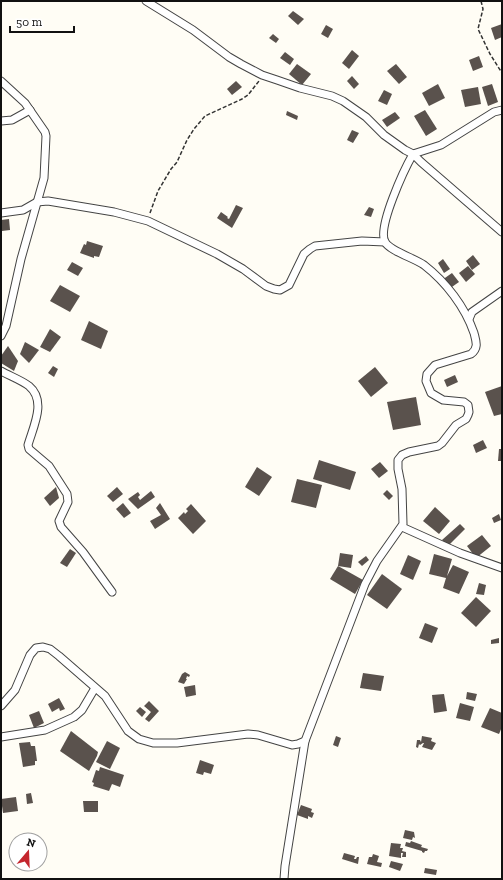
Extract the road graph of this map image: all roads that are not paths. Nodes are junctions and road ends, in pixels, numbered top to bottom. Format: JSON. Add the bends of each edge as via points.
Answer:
{"nodes":[{"id":1,"x":146,"y":1,"type":"edge"},
{"id":2,"x":1,"y":82,"type":"edge"},
{"id":3,"x":30,"y":110,"type":"junction"},
{"id":4,"x":502,"y":110,"type":"edge"},
{"id":5,"x":1,"y":121,"type":"edge"},
{"id":6,"x":413,"y":154,"type":"junction"},
{"id":7,"x":37,"y":202,"type":"junction"},
{"id":8,"x":1,"y":213,"type":"edge"},
{"id":9,"x":502,"y":232,"type":"edge"},
{"id":10,"x":385,"y":242,"type":"junction"},
{"id":11,"x":502,"y":292,"type":"edge"},
{"id":12,"x":469,"y":320,"type":"junction"},
{"id":13,"x":1,"y":336,"type":"edge"},
{"id":14,"x":1,"y":371,"type":"edge"},
{"id":15,"x":402,"y":527,"type":"junction"},
{"id":16,"x":502,"y":568,"type":"edge"},
{"id":17,"x":112,"y":592,"type":"dead end"},
{"id":18,"x":95,"y":688,"type":"junction"},
{"id":19,"x":1,"y":706,"type":"edge"},
{"id":20,"x":1,"y":737,"type":"edge"},
{"id":21,"x":305,"y":741,"type":"junction"},
{"id":22,"x":284,"y":879,"type":"edge"}],
"edges":[{"from":1,"to":6,"type":"street","via":[[193,30],[229,57],[262,75],[343,101],[366,117],[397,146]]},
{"from":2,"to":3,"type":"street"},
{"from":3,"to":5,"type":"street","via":[[12,120]]},
{"from":3,"to":7,"type":"street","via":[[46,136],[44,178]]},
{"from":4,"to":6,"type":"street","via":[[494,112],[441,145]]},
{"from":6,"to":9,"type":"street"},
{"from":6,"to":10,"type":"street","via":[[388,210]]},
{"from":7,"to":8,"type":"street","via":[[23,210]]},
{"from":7,"to":10,"type":"street","via":[[48,201],[114,212],[148,221],[243,269],[266,286],[280,290],[289,285],[304,254],[315,246],[362,241]]},
{"from":7,"to":13,"type":"street","via":[[6,326]]},
{"from":10,"to":12,"type":"street","via":[[392,249],[424,265],[460,303]]},
{"from":11,"to":12,"type":"street","via":[[472,312]]},
{"from":12,"to":15,"type":"street","via":[[477,343],[474,352],[436,365],[427,374],[426,381],[431,393],[436,397],[464,402],[468,405],[469,412],[466,419],[456,425],[438,446],[409,452],[398,460],[403,503]]},
{"from":14,"to":17,"type":"street","via":[[28,386],[34,393],[38,409],[29,449],[49,466],[67,494],[68,502],[59,521],[61,527]]},
{"from":15,"to":16,"type":"street","via":[[460,553]]},
{"from":15,"to":21,"type":"street","via":[[364,584]]},
{"from":18,"to":19,"type":"street","via":[[50,649],[36,648],[30,655],[15,690]]},
{"from":18,"to":20,"type":"street","via":[[82,710],[74,717],[45,730]]},
{"from":18,"to":21,"type":"street","via":[[109,701],[128,731],[149,742],[186,742],[248,734],[292,745]]},
{"from":21,"to":22,"type":"street"}]}
